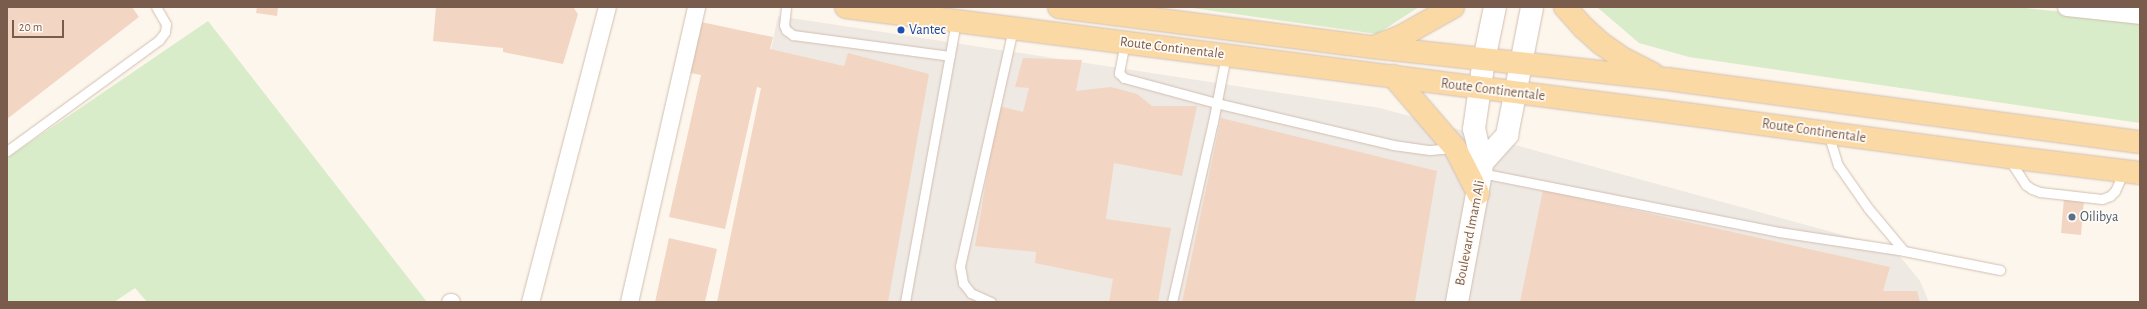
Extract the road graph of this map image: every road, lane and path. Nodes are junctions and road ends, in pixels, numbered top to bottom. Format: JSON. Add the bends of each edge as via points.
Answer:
{"nodes":[{"id":1,"x":156,"y":7,"type":"edge"},
{"id":2,"x":607,"y":7,"type":"edge"},
{"id":3,"x":696,"y":7,"type":"edge"},
{"id":4,"x":786,"y":7,"type":"edge"},
{"id":5,"x":846,"y":7,"type":"edge"},
{"id":6,"x":1059,"y":7,"type":"edge"},
{"id":7,"x":1453,"y":7,"type":"edge"},
{"id":8,"x":1495,"y":7,"type":"edge"},
{"id":9,"x":1532,"y":7,"type":"edge"},
{"id":10,"x":1565,"y":7,"type":"edge"},
{"id":11,"x":2066,"y":7,"type":"edge"},
{"id":12,"x":2140,"y":15,"type":"edge"},
{"id":13,"x":956,"y":20,"type":"junction"},
{"id":14,"x":1013,"y":28,"type":"junction"},
{"id":15,"x":1124,"y":42,"type":"junction"},
{"id":16,"x":1372,"y":47,"type":"junction"},
{"id":17,"x":1226,"y":55,"type":"junction"},
{"id":18,"x":950,"y":56,"type":"junction"},
{"id":19,"x":1484,"y":60,"type":"junction"},
{"id":20,"x":1522,"y":64,"type":"junction"},
{"id":21,"x":1393,"y":76,"type":"junction"},
{"id":22,"x":1666,"y":78,"type":"junction"},
{"id":23,"x":1479,"y":88,"type":"junction"},
{"id":24,"x":1516,"y":93,"type":"junction"},
{"id":25,"x":1216,"y":103,"type":"junction"},
{"id":26,"x":1828,"y":133,"type":"junction"},
{"id":27,"x":2140,"y":142,"type":"edge"},
{"id":28,"x":1454,"y":148,"type":"junction"},
{"id":29,"x":7,"y":151,"type":"edge"},
{"id":30,"x":2008,"y":157,"type":"junction"},
{"id":31,"x":2132,"y":172,"type":"edge"},
{"id":32,"x":1480,"y":176,"type":"junction"},
{"id":33,"x":1904,"y":251,"type":"junction"},
{"id":34,"x":2000,"y":270,"type":"dead end"},
{"id":35,"x":530,"y":302,"type":"edge"},
{"id":36,"x":629,"y":302,"type":"edge"},
{"id":37,"x":905,"y":302,"type":"edge"},
{"id":38,"x":991,"y":302,"type":"edge"},
{"id":39,"x":1172,"y":302,"type":"edge"},
{"id":40,"x":1456,"y":302,"type":"edge"}],
"edges":[{"from":1,"to":29,"type":"lane","via":[[166,24],[165,32],[159,40]]},
{"from":2,"to":35,"type":"street"},
{"from":3,"to":36,"type":"street"},
{"from":4,"to":18,"type":"lane","via":[[784,25],[793,35]]},
{"from":5,"to":13,"type":"main road","name":"Route Continentale"},
{"from":6,"to":16,"type":"main road","name":"Route Continentale"},
{"from":7,"to":16,"type":"main road","via":[[1400,37]]},
{"from":8,"to":19,"type":"street"},
{"from":9,"to":20,"type":"street"},
{"from":10,"to":22,"type":"main road","via":[[1602,44],[1622,58]]},
{"from":11,"to":12,"type":"street"},
{"from":13,"to":14,"type":"main road","name":"Route Continentale"},
{"from":13,"to":18,"type":"lane"},
{"from":14,"to":15,"type":"main road","name":"Route Continentale"},
{"from":14,"to":38,"type":"lane","via":[[960,266],[963,283],[971,293]]},
{"from":15,"to":17,"type":"main road","name":"Route Continentale"},
{"from":15,"to":25,"type":"lane","via":[[1118,72],[1124,78]]},
{"from":16,"to":19,"type":"main road","name":"Route Continentale"},
{"from":17,"to":21,"type":"main road","name":"Route Continentale"},
{"from":17,"to":25,"type":"lane"},
{"from":18,"to":37,"type":"lane"},
{"from":19,"to":20,"type":"main road","name":"Route Continentale"},
{"from":19,"to":23,"type":"street"},
{"from":20,"to":22,"type":"main road","name":"Route Continentale"},
{"from":20,"to":24,"type":"street"},
{"from":21,"to":23,"type":"main road","name":"Route Continentale"},
{"from":21,"to":28,"type":"main road"},
{"from":22,"to":27,"type":"main road","name":"Route Continentale"},
{"from":23,"to":24,"type":"main road","name":"Route Continentale"},
{"from":23,"to":32,"type":"street","via":[[1474,129]]},
{"from":24,"to":26,"type":"main road","name":"Route Continentale"},
{"from":24,"to":32,"type":"street","via":[[1507,135]]},
{"from":25,"to":28,"type":"lane","via":[[1393,145],[1430,150]]},
{"from":25,"to":39,"type":"lane"},
{"from":26,"to":30,"type":"main road","name":"Route Continentale"},
{"from":26,"to":33,"type":"lane","via":[[1838,165],[1868,208]]},
{"from":28,"to":32,"type":"main road"},
{"from":30,"to":31,"type":"main road","name":"Route Continentale"},
{"from":30,"to":31,"type":"lane","via":[[2026,185],[2040,192],[2102,199],[2110,196]]},
{"from":32,"to":33,"type":"lane","via":[[1780,232]]},
{"from":32,"to":40,"type":"street","name":"Boulevard Imam Ali"},
{"from":33,"to":34,"type":"lane"}]}
